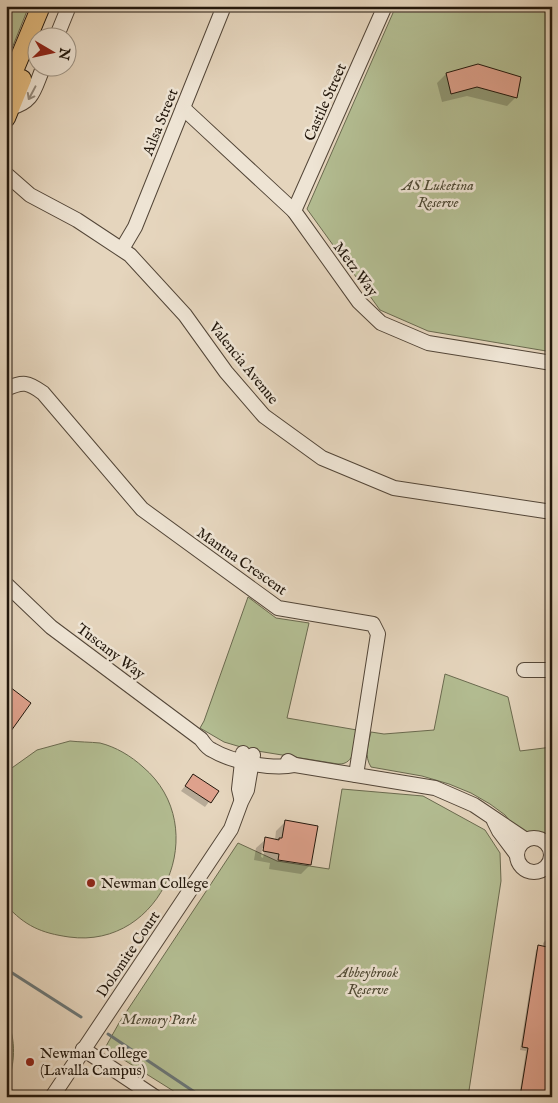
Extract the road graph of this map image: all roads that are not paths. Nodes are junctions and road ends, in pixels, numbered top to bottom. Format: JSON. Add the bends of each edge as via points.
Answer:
{"nodes":[{"id":1,"x":41,"y":6,"type":"edge"},
{"id":2,"x":52,"y":6,"type":"edge"},
{"id":3,"x":69,"y":6,"type":"edge"},
{"id":4,"x":224,"y":6,"type":"edge"},
{"id":5,"x":385,"y":6,"type":"edge"},
{"id":6,"x":43,"y":28,"type":"edge"},
{"id":7,"x":60,"y":28,"type":"edge"},
{"id":8,"x":28,"y":66,"type":"edge"},
{"id":9,"x":39,"y":78,"type":"edge"},
{"id":10,"x":6,"y":90,"type":"edge"},
{"id":11,"x":183,"y":108,"type":"junction"},
{"id":12,"x":8,"y":113,"type":"edge"},
{"id":13,"x":6,"y":174,"type":"edge"},
{"id":14,"x":6,"y":188,"type":"edge"},
{"id":15,"x":30,"y":195,"type":"junction"},
{"id":16,"x":294,"y":211,"type":"junction"},
{"id":17,"x":122,"y":249,"type":"junction"},
{"id":18,"x":552,"y":364,"type":"edge"},
{"id":19,"x":6,"y":390,"type":"edge"},
{"id":20,"x":552,"y":512,"type":"edge"},
{"id":21,"x":6,"y":584,"type":"edge"},
{"id":22,"x":524,"y":670,"type":"dead end"},
{"id":23,"x":552,"y":670,"type":"edge"},
{"id":24,"x":247,"y":758,"type":"junction"},
{"id":25,"x":356,"y":774,"type":"junction"},
{"id":26,"x":492,"y":818,"type":"junction"},
{"id":27,"x":526,"y":840,"type":"junction"},
{"id":28,"x":551,"y":851,"type":"edge"},
{"id":29,"x":517,"y":855,"type":"junction"},
{"id":30,"x":549,"y":866,"type":"edge"},
{"id":31,"x":83,"y":1049,"type":"junction"},
{"id":32,"x":52,"y":1097,"type":"edge"},
{"id":33,"x":155,"y":1097,"type":"edge"}],
"edges":[{"from":1,"to":10,"type":"main road"},
{"from":2,"to":6,"type":"main road"},
{"from":3,"to":7,"type":"street"},
{"from":4,"to":11,"type":"street","name":"Ailsa Street"},
{"from":5,"to":16,"type":"street","name":"Castile Street"},
{"from":8,"to":12,"type":"main road"},
{"from":9,"to":12,"type":"street","one_way":true,"via":[[30,99]]},
{"from":11,"to":16,"type":"street","name":"Metz Way"},
{"from":11,"to":17,"type":"street","name":"Ailsa Street","via":[[136,227]]},
{"from":13,"to":15,"type":"street","name":"Valencia Avenue"},
{"from":14,"to":15,"type":"street","name":"Valencia Avenue"},
{"from":15,"to":17,"type":"street","name":"Valencia Avenue"},
{"from":16,"to":18,"type":"street","name":"Metz Way","via":[[359,302],[382,323],[428,343]]},
{"from":17,"to":20,"type":"street","name":"Valencia Avenue","via":[[185,315],[226,372],[264,416],[322,458],[394,488]]},
{"from":19,"to":25,"type":"street","name":"Mantua Crescent","via":[[16,384],[31,384],[43,393],[142,509],[278,608],[373,624],[378,634]]},
{"from":21,"to":24,"type":"street","name":"Tuscany Way","via":[[51,627],[201,739],[209,749],[225,757]]},
{"from":22,"to":23,"type":"street"},
{"from":24,"to":25,"type":"street","name":"Tuscany Way","via":[[285,759],[295,764]]},
{"from":24,"to":31,"type":"street","name":"Dolomite Court","via":[[247,790],[231,830]]},
{"from":25,"to":26,"type":"street","name":"Tuscany Way","via":[[435,788],[474,805]]},
{"from":26,"to":27,"type":"street","name":"Tuscany Way"},
{"from":26,"to":29,"type":"street","name":"Tuscany Way"},
{"from":27,"to":28,"type":"street","via":[[544,841]]},
{"from":27,"to":29,"type":"street"},
{"from":28,"to":30,"type":"street"},
{"from":29,"to":30,"type":"street","via":[[524,869],[532,872]]},
{"from":31,"to":32,"type":"street","name":"Dolomite Court"},
{"from":31,"to":33,"type":"street"}]}
